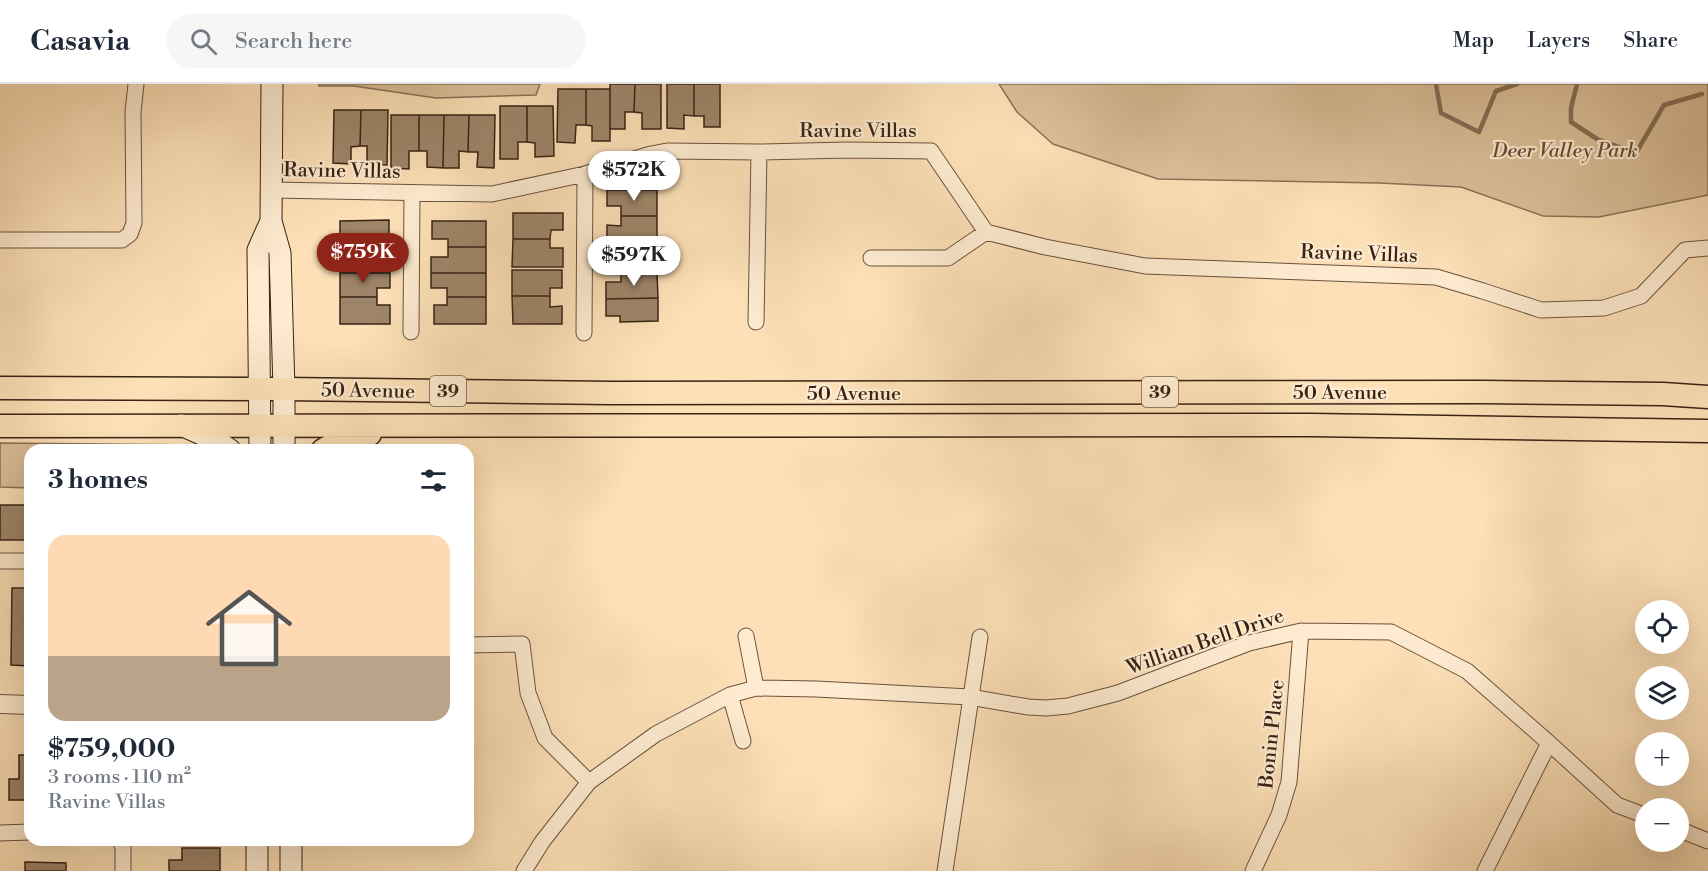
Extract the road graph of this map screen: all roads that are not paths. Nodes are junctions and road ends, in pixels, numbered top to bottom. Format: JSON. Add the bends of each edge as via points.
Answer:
{"nodes":[{"id":1,"x":136,"y":84,"type":"edge"},
{"id":2,"x":272,"y":84,"type":"edge"},
{"id":3,"x":759,"y":152,"type":"junction"},
{"id":4,"x":585,"y":174,"type":"junction"},
{"id":5,"x":272,"y":190,"type":"junction"},
{"id":6,"x":412,"y":193,"type":"junction"},
{"id":7,"x":271,"y":221,"type":"junction"},
{"id":8,"x":986,"y":232,"type":"junction"},
{"id":9,"x":0,"y":240,"type":"edge"},
{"id":10,"x":1708,"y":248,"type":"edge"},
{"id":11,"x":871,"y":258,"type":"dead end"},
{"id":12,"x":756,"y":322,"type":"dead end"},
{"id":13,"x":411,"y":332,"type":"dead end"},
{"id":14,"x":584,"y":333,"type":"dead end"},
{"id":15,"x":0,"y":388,"type":"edge"},
{"id":16,"x":259,"y":389,"type":"junction"},
{"id":17,"x":284,"y":389,"type":"junction"},
{"id":18,"x":1708,"y":397,"type":"edge"},
{"id":19,"x":180,"y":425,"type":"junction"},
{"id":20,"x":260,"y":425,"type":"junction"},
{"id":21,"x":284,"y":425,"type":"junction"},
{"id":22,"x":0,"y":426,"type":"edge"},
{"id":23,"x":403,"y":426,"type":"junction"},
{"id":24,"x":1708,"y":430,"type":"edge"},
{"id":25,"x":221,"y":444,"type":"edge"},
{"id":26,"x":260,"y":444,"type":"edge"},
{"id":27,"x":284,"y":444,"type":"edge"},
{"id":28,"x":337,"y":444,"type":"edge"},
{"id":29,"x":0,"y":561,"type":"edge"},
{"id":30,"x":24,"y":561,"type":"edge"},
{"id":31,"x":1301,"y":631,"type":"junction"},
{"id":32,"x":746,"y":636,"type":"dead end"},
{"id":33,"x":980,"y":637,"type":"dead end"},
{"id":34,"x":474,"y":645,"type":"edge"},
{"id":35,"x":756,"y":688,"type":"junction"},
{"id":36,"x":730,"y":695,"type":"junction"},
{"id":37,"x":970,"y":698,"type":"junction"},
{"id":38,"x":0,"y":705,"type":"edge"},
{"id":39,"x":24,"y":705,"type":"edge"},
{"id":40,"x":743,"y":741,"type":"dead end"},
{"id":41,"x":1549,"y":743,"type":"junction"},
{"id":42,"x":589,"y":782,"type":"junction"},
{"id":43,"x":1635,"y":812,"type":"edge"},
{"id":44,"x":24,"y":832,"type":"edge"},
{"id":45,"x":0,"y":833,"type":"edge"},
{"id":46,"x":1689,"y":834,"type":"edge"},
{"id":47,"x":1708,"y":841,"type":"edge"},
{"id":48,"x":123,"y":846,"type":"edge"},
{"id":49,"x":257,"y":846,"type":"edge"},
{"id":50,"x":291,"y":846,"type":"edge"},
{"id":51,"x":123,"y":871,"type":"edge"},
{"id":52,"x":257,"y":871,"type":"edge"},
{"id":53,"x":291,"y":871,"type":"edge"},
{"id":54,"x":524,"y":871,"type":"edge"},
{"id":55,"x":945,"y":871,"type":"edge"},
{"id":56,"x":1253,"y":871,"type":"edge"},
{"id":57,"x":1485,"y":871,"type":"edge"}],
"edges":[{"from":1,"to":9,"type":"street","via":[[134,223],[130,234],[122,240]]},
{"from":2,"to":5,"type":"main road"},
{"from":3,"to":4,"type":"street","name":"Ravine Villas","via":[[667,151]]},
{"from":3,"to":8,"type":"street","name":"Ravine Villas","via":[[931,151]]},
{"from":3,"to":12,"type":"street"},
{"from":4,"to":6,"type":"street","name":"Ravine Villas","via":[[492,194]]},
{"from":4,"to":14,"type":"street"},
{"from":5,"to":6,"type":"street","name":"Ravine Villas"},
{"from":5,"to":7,"type":"main road"},
{"from":6,"to":13,"type":"street","name":"Ravine Villas"},
{"from":7,"to":16,"type":"main road","via":[[258,250]]},
{"from":7,"to":17,"type":"main road","via":[[280,253]]},
{"from":8,"to":10,"type":"street","name":"Ravine Villas","via":[[1145,266],[1436,277],[1541,310],[1604,308],[1641,296],[1685,250]]},
{"from":8,"to":11,"type":"street","via":[[948,258]]},
{"from":15,"to":16,"type":"main road","name":"50 Avenue","number":"39"},
{"from":16,"to":17,"type":"main road","name":"50 Avenue","number":"39"},
{"from":16,"to":20,"type":"main road"},
{"from":17,"to":18,"type":"main road","name":"50 Avenue","number":"39","via":[[611,393],[1471,392]]},
{"from":17,"to":21,"type":"main road"},
{"from":19,"to":20,"type":"main road","name":"50 Avenue","number":"39"},
{"from":19,"to":22,"type":"main road","name":"50 Avenue","number":"39"},
{"from":19,"to":25,"type":"main road"},
{"from":20,"to":21,"type":"main road","name":"50 Avenue","number":"39"},
{"from":20,"to":26,"type":"main road"},
{"from":21,"to":23,"type":"main road","name":"50 Avenue","number":"39"},
{"from":21,"to":27,"type":"main road"},
{"from":23,"to":24,"type":"main road","name":"50 Avenue","number":"39","via":[[1311,425]]},
{"from":23,"to":28,"type":"main road"},
{"from":29,"to":30,"type":"street"},
{"from":31,"to":37,"type":"street","name":"William Bell Drive","via":[[1250,644],[1118,693],[1068,706],[1028,707]]},
{"from":31,"to":41,"type":"street","name":"William Bell Drive","via":[[1390,632],[1467,671]]},
{"from":31,"to":56,"type":"street","name":"Bonin Place","via":[[1289,782],[1279,815]]},
{"from":32,"to":35,"type":"street"},
{"from":33,"to":37,"type":"street"},
{"from":34,"to":42,"type":"street","via":[[522,644],[528,693],[545,738]]},
{"from":35,"to":36,"type":"street","name":"William Bell Drive"},
{"from":35,"to":37,"type":"street","name":"William Bell Drive"},
{"from":36,"to":40,"type":"street"},
{"from":36,"to":42,"type":"street","name":"William Bell Drive","via":[[656,734]]},
{"from":37,"to":55,"type":"street"},
{"from":38,"to":39,"type":"street"},
{"from":41,"to":43,"type":"street","name":"William Bell Drive","via":[[1617,805]]},
{"from":41,"to":57,"type":"street"},
{"from":42,"to":54,"type":"street","name":"William Bell Drive"},
{"from":44,"to":45,"type":"street"},
{"from":46,"to":47,"type":"street"},
{"from":48,"to":51,"type":"street"},
{"from":49,"to":52,"type":"main road"},
{"from":50,"to":53,"type":"main road"}]}
